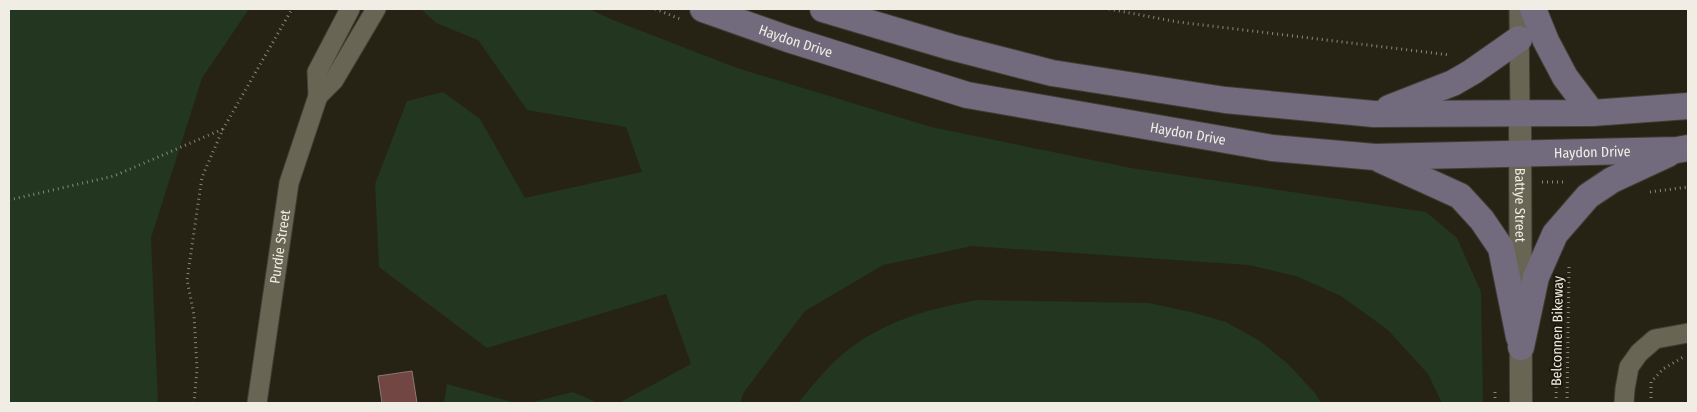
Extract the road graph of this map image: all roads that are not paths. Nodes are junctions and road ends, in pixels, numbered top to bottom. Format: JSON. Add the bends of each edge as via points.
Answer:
{"nodes":[{"id":1,"x":350,"y":9,"type":"edge"},
{"id":2,"x":376,"y":9,"type":"edge"},
{"id":3,"x":703,"y":9,"type":"edge"},
{"id":4,"x":823,"y":9,"type":"edge"},
{"id":5,"x":1519,"y":9,"type":"edge"},
{"id":6,"x":1533,"y":9,"type":"edge"},
{"id":7,"x":1519,"y":39,"type":"junction"},
{"id":8,"x":318,"y":96,"type":"junction"},
{"id":9,"x":1688,"y":106,"type":"edge"},
{"id":10,"x":1374,"y":114,"type":"junction"},
{"id":11,"x":1520,"y":114,"type":"junction"},
{"id":12,"x":1592,"y":114,"type":"junction"},
{"id":13,"x":1682,"y":149,"type":"edge"},
{"id":14,"x":1520,"y":154,"type":"junction"},
{"id":15,"x":1375,"y":157,"type":"junction"},
{"id":16,"x":1688,"y":333,"type":"edge"},
{"id":17,"x":1521,"y":347,"type":"junction"},
{"id":18,"x":257,"y":403,"type":"edge"},
{"id":19,"x":1521,"y":403,"type":"edge"},
{"id":20,"x":1624,"y":403,"type":"edge"}],
"edges":[{"from":1,"to":8,"type":"street","name":"Purdie Street","via":[[317,72]]},
{"from":2,"to":8,"type":"street","name":"Purdie Street","via":[[334,80]]},
{"from":3,"to":15,"type":"main road","name":"Haydon Drive","via":[[967,95],[1272,148]]},
{"from":4,"to":10,"type":"main road","via":[[951,47],[1052,72],[1225,100]]},
{"from":5,"to":7,"type":"street","name":"Battye Street"},
{"from":6,"to":12,"type":"main road","via":[[1565,77]]},
{"from":7,"to":10,"type":"main road","via":[[1453,83]]},
{"from":7,"to":11,"type":"street","name":"Battye Street"},
{"from":8,"to":18,"type":"street","name":"Purdie Street","via":[[289,184]]},
{"from":9,"to":12,"type":"main road"},
{"from":10,"to":11,"type":"main road"},
{"from":11,"to":12,"type":"main road"},
{"from":11,"to":14,"type":"street","name":"Battye Street"},
{"from":13,"to":14,"type":"main road","name":"Haydon Drive"},
{"from":13,"to":17,"type":"main road","via":[[1612,180],[1588,196],[1555,234],[1536,277]]},
{"from":14,"to":15,"type":"main road","name":"Haydon Drive"},
{"from":14,"to":17,"type":"street","name":"Battye Street"},
{"from":15,"to":17,"type":"main road","via":[[1460,196],[1482,220],[1500,248]]},
{"from":16,"to":20,"type":"street","via":[[1655,339],[1639,353],[1629,367]]},
{"from":17,"to":19,"type":"street","name":"Battye Street"}]}
